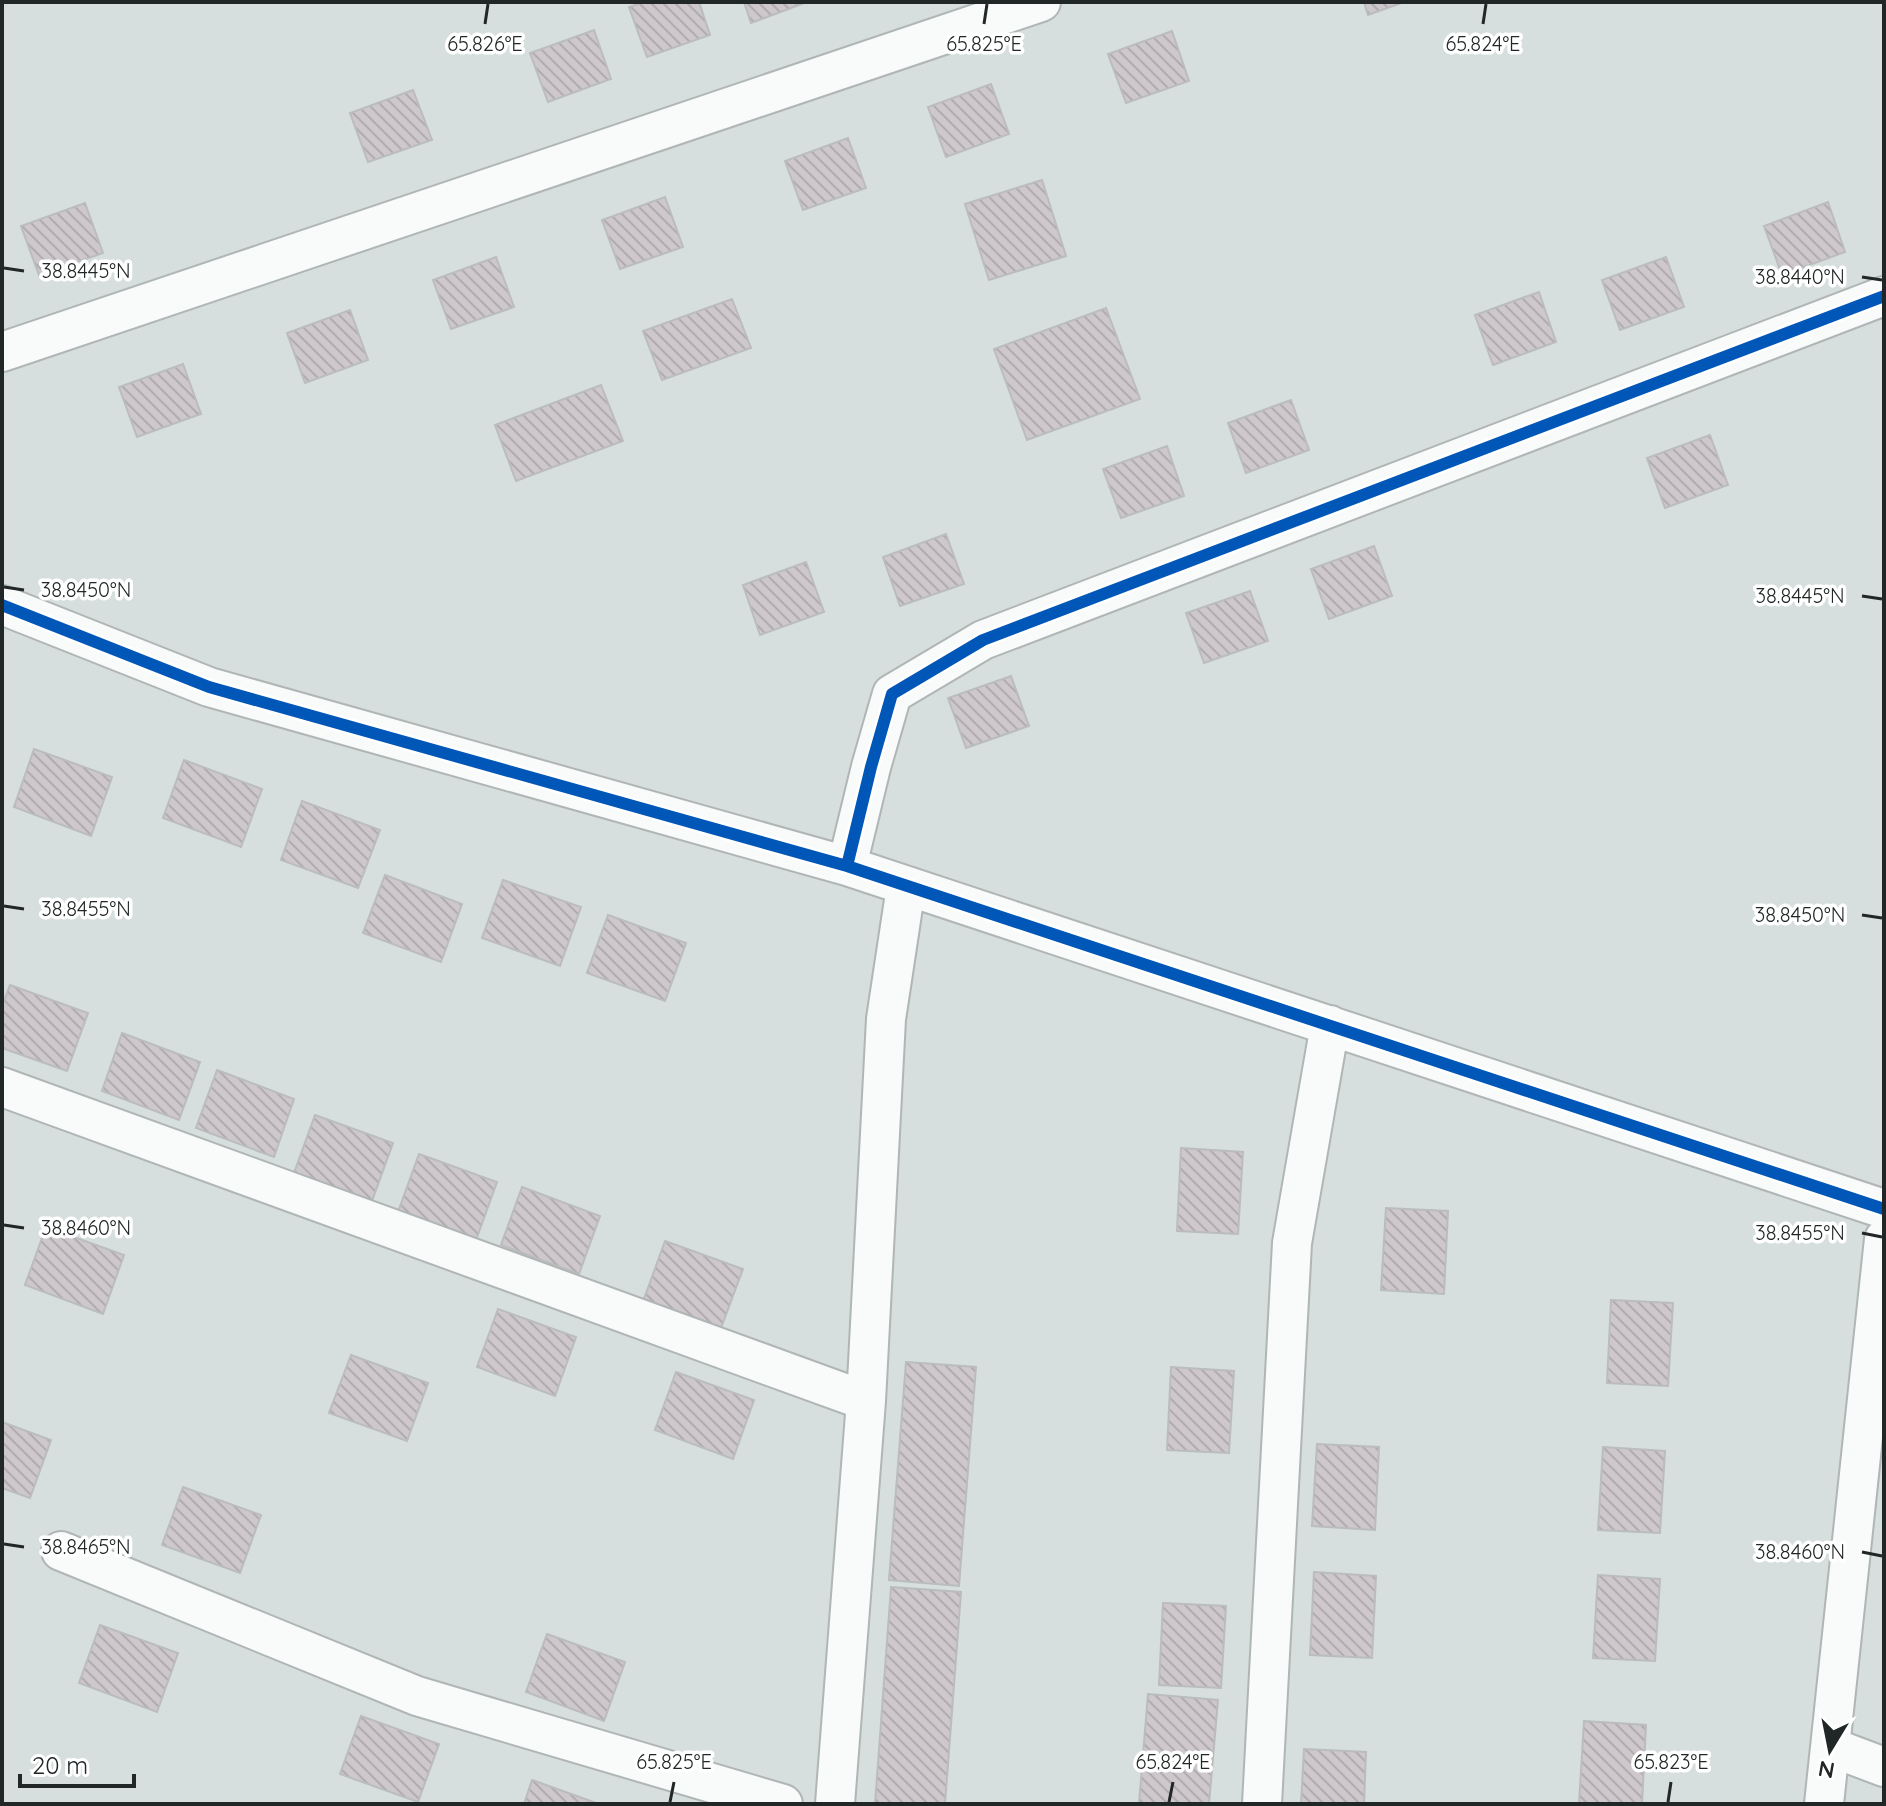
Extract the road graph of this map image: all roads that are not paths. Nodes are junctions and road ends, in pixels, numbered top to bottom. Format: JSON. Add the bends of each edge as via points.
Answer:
{"nodes":[{"id":1,"x":1041,"y":2,"type":"edge"},
{"id":2,"x":1884,"y":296,"type":"edge"},
{"id":3,"x":2,"y":352,"type":"edge"},
{"id":4,"x":2,"y":605,"type":"edge"},
{"id":5,"x":847,"y":866,"type":"junction"},
{"id":6,"x":906,"y":887,"type":"junction"},
{"id":7,"x":1330,"y":1025,"type":"junction"},
{"id":8,"x":2,"y":1087,"type":"edge"},
{"id":9,"x":1884,"y":1209,"type":"edge"},
{"id":10,"x":1884,"y":1239,"type":"edge"},
{"id":11,"x":866,"y":1401,"type":"junction"},
{"id":12,"x":61,"y":1551,"type":"dead end"},
{"id":13,"x":1831,"y":1747,"type":"junction"},
{"id":14,"x":1884,"y":1767,"type":"edge"},
{"id":15,"x":783,"y":1804,"type":"edge"},
{"id":16,"x":835,"y":1804,"type":"edge"},
{"id":17,"x":1262,"y":1804,"type":"edge"},
{"id":18,"x":1824,"y":1804,"type":"edge"}],
"edges":[{"from":1,"to":3,"type":"street"},
{"from":2,"to":5,"type":"street","via":[[983,640],[892,694]]},
{"from":4,"to":5,"type":"street","via":[[209,687]]},
{"from":5,"to":6,"type":"street"},
{"from":6,"to":7,"type":"street"},
{"from":6,"to":11,"type":"street","via":[[886,1019]]},
{"from":7,"to":9,"type":"street"},
{"from":7,"to":17,"type":"street","via":[[1292,1243]]},
{"from":8,"to":11,"type":"street"},
{"from":10,"to":13,"type":"street"},
{"from":11,"to":16,"type":"street"},
{"from":12,"to":15,"type":"street","via":[[417,1696]]},
{"from":13,"to":14,"type":"street"},
{"from":13,"to":18,"type":"street"}]}
